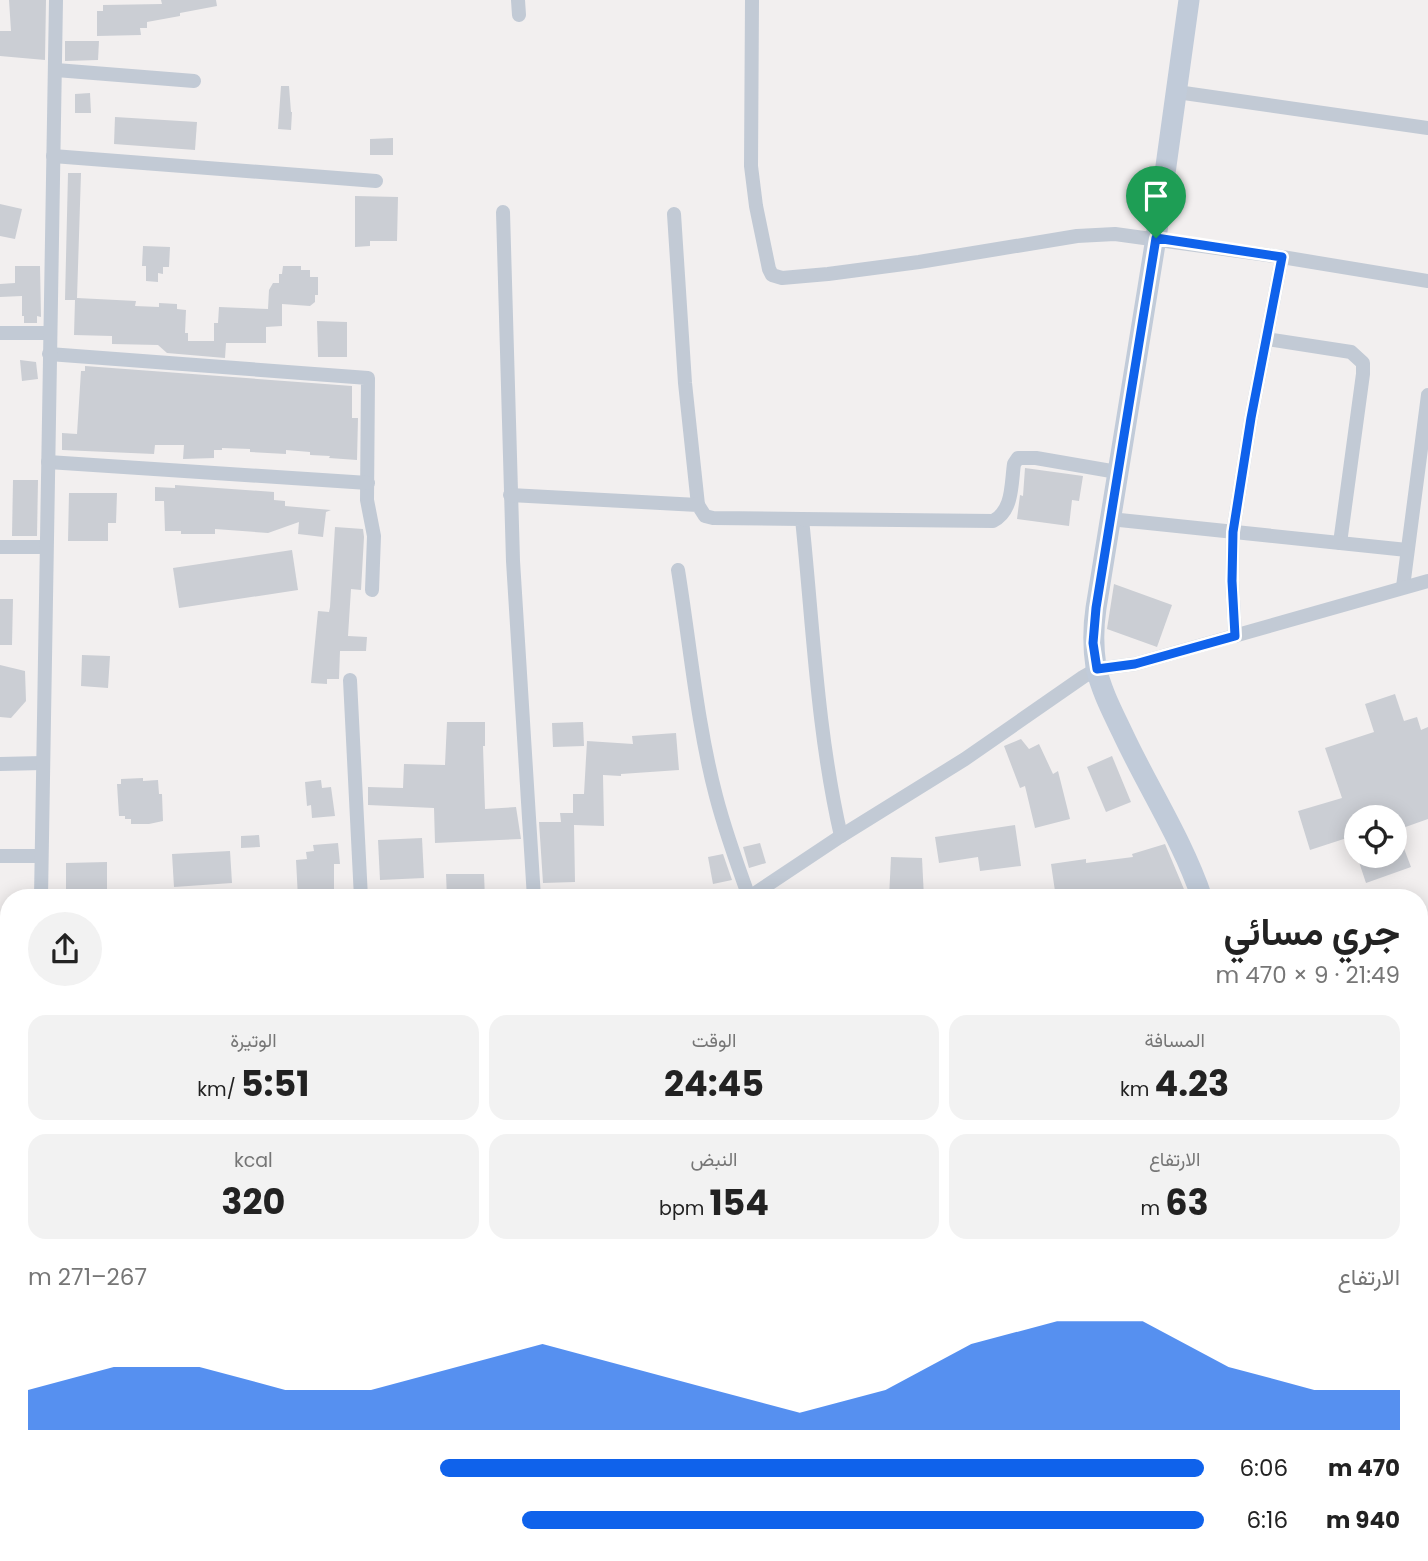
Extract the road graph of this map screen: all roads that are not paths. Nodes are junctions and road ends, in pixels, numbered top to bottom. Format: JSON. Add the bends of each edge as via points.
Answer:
{"nodes":[{"id":1,"x":56,"y":0,"type":"edge"},
{"id":2,"x":519,"y":0,"type":"edge"},
{"id":3,"x":752,"y":0,"type":"edge"},
{"id":4,"x":1189,"y":0,"type":"edge"},
{"id":5,"x":519,"y":15,"type":"dead end"},
{"id":6,"x":57,"y":70,"type":"junction"},
{"id":7,"x":194,"y":81,"type":"dead end"},
{"id":8,"x":1177,"y":92,"type":"junction"},
{"id":9,"x":1428,"y":128,"type":"edge"},
{"id":10,"x":53,"y":156,"type":"junction"},
{"id":11,"x":376,"y":181,"type":"dead end"},
{"id":12,"x":503,"y":212,"type":"dead end"},
{"id":13,"x":674,"y":214,"type":"dead end"},
{"id":14,"x":1156,"y":238,"type":"junction"},
{"id":15,"x":1282,"y":257,"type":"junction"},
{"id":16,"x":1428,"y":281,"type":"edge"},
{"id":17,"x":0,"y":333,"type":"edge"},
{"id":18,"x":50,"y":333,"type":"junction"},
{"id":19,"x":1266,"y":339,"type":"junction"},
{"id":20,"x":49,"y":354,"type":"junction"},
{"id":21,"x":1428,"y":395,"type":"edge"},
{"id":22,"x":48,"y":462,"type":"junction"},
{"id":23,"x":1117,"y":472,"type":"junction"},
{"id":24,"x":368,"y":483,"type":"junction"},
{"id":25,"x":510,"y":495,"type":"junction"},
{"id":26,"x":698,"y":505,"type":"junction"},
{"id":27,"x":802,"y":519,"type":"junction"},
{"id":28,"x":1110,"y":519,"type":"junction"},
{"id":29,"x":1233,"y":532,"type":"junction"},
{"id":30,"x":1340,"y":543,"type":"junction"},
{"id":31,"x":0,"y":547,"type":"edge"},
{"id":32,"x":46,"y":548,"type":"junction"},
{"id":33,"x":1407,"y":551,"type":"junction"},
{"id":34,"x":678,"y":570,"type":"dead end"},
{"id":35,"x":1428,"y":581,"type":"edge"},
{"id":36,"x":1403,"y":587,"type":"junction"},
{"id":37,"x":373,"y":590,"type":"dead end"},
{"id":38,"x":1235,"y":636,"type":"junction"},
{"id":39,"x":1097,"y":669,"type":"junction"},
{"id":40,"x":350,"y":680,"type":"dead end"},
{"id":41,"x":43,"y":763,"type":"junction"},
{"id":42,"x":0,"y":764,"type":"edge"},
{"id":43,"x":841,"y":835,"type":"junction"},
{"id":44,"x":0,"y":856,"type":"edge"},
{"id":45,"x":41,"y":856,"type":"junction"},
{"id":46,"x":41,"y":889,"type":"edge"},
{"id":47,"x":361,"y":889,"type":"edge"},
{"id":48,"x":533,"y":889,"type":"edge"},
{"id":49,"x":746,"y":889,"type":"edge"},
{"id":50,"x":761,"y":889,"type":"edge"},
{"id":51,"x":1198,"y":889,"type":"edge"}],
"edges":[{"from":1,"to":6,"type":"street"},
{"from":2,"to":5,"type":"street"},
{"from":3,"to":14,"type":"street","via":[[751,166],[772,275],[782,278],[919,262],[1094,234]]},
{"from":4,"to":8,"type":"main road"},
{"from":6,"to":7,"type":"street"},
{"from":6,"to":10,"type":"street"},
{"from":8,"to":9,"type":"street"},
{"from":8,"to":14,"type":"main road"},
{"from":10,"to":11,"type":"street"},
{"from":10,"to":18,"type":"street"},
{"from":12,"to":25,"type":"street"},
{"from":13,"to":26,"type":"street"},
{"from":14,"to":15,"type":"street"},
{"from":14,"to":23,"type":"main road"},
{"from":15,"to":16,"type":"street"},
{"from":15,"to":19,"type":"street"},
{"from":17,"to":18,"type":"street"},
{"from":18,"to":20,"type":"street"},
{"from":19,"to":29,"type":"street"},
{"from":19,"to":30,"type":"street","via":[[1352,352],[1363,363]]},
{"from":20,"to":22,"type":"street"},
{"from":20,"to":24,"type":"street","via":[[368,378]]},
{"from":21,"to":33,"type":"street"},
{"from":22,"to":24,"type":"street"},
{"from":22,"to":32,"type":"street"},
{"from":23,"to":27,"type":"street","via":[[1018,458],[1007,510],[993,521]]},
{"from":23,"to":28,"type":"main road"},
{"from":24,"to":37,"type":"street","via":[[374,536]]},
{"from":25,"to":26,"type":"street"},
{"from":25,"to":48,"type":"street"},
{"from":26,"to":27,"type":"street","via":[[705,516],[713,518]]},
{"from":27,"to":43,"type":"street","via":[[821,712]]},
{"from":28,"to":29,"type":"street"},
{"from":28,"to":39,"type":"main road","via":[[1094,625]]},
{"from":29,"to":30,"type":"street"},
{"from":29,"to":38,"type":"street"},
{"from":30,"to":33,"type":"street"},
{"from":31,"to":32,"type":"street"},
{"from":32,"to":41,"type":"street"},
{"from":33,"to":36,"type":"street"},
{"from":34,"to":49,"type":"street","via":[[715,794]]},
{"from":35,"to":36,"type":"street"},
{"from":36,"to":38,"type":"street"},
{"from":38,"to":39,"type":"street","via":[[1135,664]]},
{"from":39,"to":43,"type":"street","via":[[955,766]]},
{"from":39,"to":51,"type":"main road","via":[[1113,713]]},
{"from":40,"to":47,"type":"street"},
{"from":41,"to":42,"type":"street"},
{"from":41,"to":45,"type":"street"},
{"from":43,"to":50,"type":"street"},
{"from":44,"to":45,"type":"street"},
{"from":45,"to":46,"type":"street"}]}
